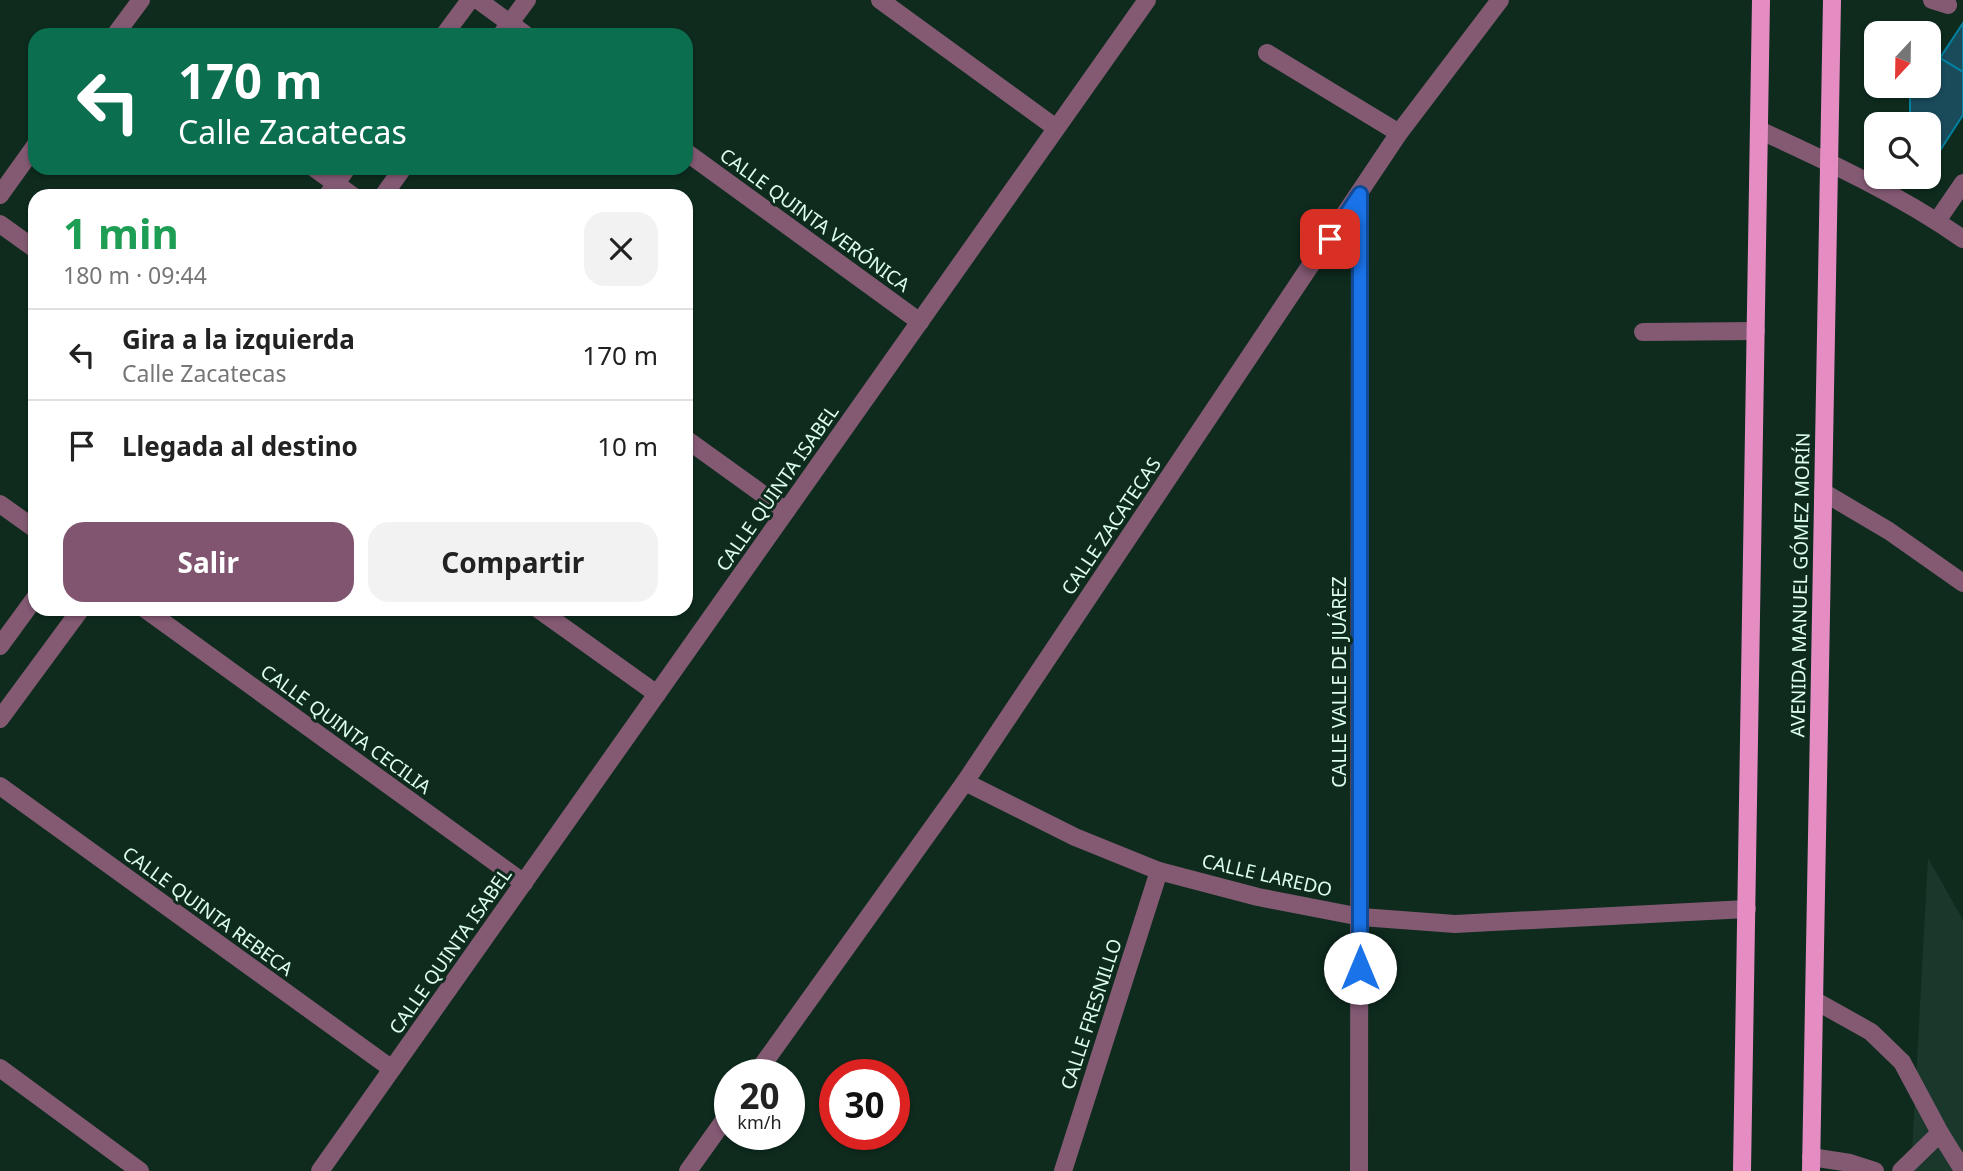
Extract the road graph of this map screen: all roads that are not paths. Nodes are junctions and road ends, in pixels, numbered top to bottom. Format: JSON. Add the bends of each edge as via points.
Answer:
{"nodes":[{"id":1,"x":141,"y":0,"type":"edge"},
{"id":2,"x":470,"y":0,"type":"edge"},
{"id":3,"x":478,"y":0,"type":"edge"},
{"id":4,"x":527,"y":0,"type":"edge"},
{"id":5,"x":880,"y":0,"type":"edge"},
{"id":6,"x":1147,"y":0,"type":"edge"},
{"id":7,"x":1500,"y":0,"type":"edge"},
{"id":8,"x":1761,"y":0,"type":"edge"},
{"id":9,"x":1832,"y":0,"type":"edge"},
{"id":10,"x":124,"y":28,"type":"edge"},
{"id":11,"x":449,"y":28,"type":"edge"},
{"id":12,"x":504,"y":28,"type":"edge"},
{"id":13,"x":506,"y":28,"type":"edge"},
{"id":14,"x":1267,"y":52,"type":"dead end"},
{"id":15,"x":1056,"y":128,"type":"junction"},
{"id":16,"x":1759,"y":131,"type":"junction"},
{"id":17,"x":1399,"y":133,"type":"junction"},
{"id":18,"x":28,"y":156,"type":"edge"},
{"id":19,"x":693,"y":157,"type":"edge"},
{"id":20,"x":1829,"y":162,"type":"junction"},
{"id":21,"x":319,"y":175,"type":"edge"},
{"id":22,"x":1963,"y":183,"type":"edge"},
{"id":23,"x":330,"y":189,"type":"edge"},
{"id":24,"x":1360,"y":194,"type":"junction"},
{"id":25,"x":0,"y":195,"type":"edge"},
{"id":26,"x":1937,"y":221,"type":"junction"},
{"id":27,"x":0,"y":224,"type":"edge"},
{"id":28,"x":1963,"y":239,"type":"edge"},
{"id":29,"x":28,"y":244,"type":"edge"},
{"id":30,"x":920,"y":322,"type":"junction"},
{"id":31,"x":1756,"y":331,"type":"junction"},
{"id":32,"x":1643,"y":332,"type":"dead end"},
{"id":33,"x":693,"y":444,"type":"edge"},
{"id":34,"x":1823,"y":492,"type":"junction"},
{"id":35,"x":0,"y":504,"type":"edge"},
{"id":36,"x":786,"y":511,"type":"junction"},
{"id":37,"x":28,"y":524,"type":"edge"},
{"id":38,"x":1963,"y":583,"type":"edge"},
{"id":39,"x":28,"y":608,"type":"edge"},
{"id":40,"x":76,"y":616,"type":"edge"},
{"id":41,"x":155,"y":616,"type":"edge"},
{"id":42,"x":548,"y":616,"type":"edge"},
{"id":43,"x":0,"y":646,"type":"edge"},
{"id":44,"x":657,"y":694,"type":"junction"},
{"id":45,"x":0,"y":719,"type":"edge"},
{"id":46,"x":965,"y":782,"type":"junction"},
{"id":47,"x":0,"y":786,"type":"edge"},
{"id":48,"x":1159,"y":871,"type":"junction"},
{"id":49,"x":524,"y":883,"type":"junction"},
{"id":50,"x":1747,"y":909,"type":"junction"},
{"id":51,"x":1361,"y":917,"type":"junction"},
{"id":52,"x":1814,"y":1000,"type":"junction"},
{"id":53,"x":767,"y":1059,"type":"edge"},
{"id":54,"x":0,"y":1068,"type":"edge"},
{"id":55,"x":392,"y":1069,"type":"junction"},
{"id":56,"x":1940,"y":1133,"type":"junction"},
{"id":57,"x":714,"y":1134,"type":"edge"},
{"id":58,"x":1811,"y":1164,"type":"edge"},
{"id":59,"x":1963,"y":1170,"type":"edge"},
{"id":60,"x":140,"y":1171,"type":"edge"},
{"id":61,"x":320,"y":1171,"type":"edge"},
{"id":62,"x":688,"y":1171,"type":"edge"},
{"id":63,"x":1063,"y":1171,"type":"edge"},
{"id":64,"x":1359,"y":1171,"type":"edge"},
{"id":65,"x":1742,"y":1171,"type":"edge"},
{"id":66,"x":1875,"y":1171,"type":"edge"},
{"id":67,"x":1901,"y":1171,"type":"edge"}],
"edges":[{"from":1,"to":10,"type":"street"},
{"from":2,"to":11,"type":"street"},
{"from":3,"to":12,"type":"street"},
{"from":4,"to":13,"type":"street"},
{"from":5,"to":15,"type":"street"},
{"from":6,"to":15,"type":"street","name":"CALLE QUINTA ISABEL"},
{"from":7,"to":17,"type":"street","name":"CALLE ZACATECAS"},
{"from":8,"to":16,"type":"main road"},
{"from":9,"to":20,"type":"main road","name":"AVENIDA MANUEL GÓMEZ MORÍN"},
{"from":14,"to":17,"type":"street"},
{"from":15,"to":30,"type":"street","name":"CALLE QUINTA ISABEL"},
{"from":16,"to":20,"type":"street"},
{"from":16,"to":31,"type":"main road"},
{"from":17,"to":24,"type":"street","name":"CALLE ZACATECAS"},
{"from":18,"to":25,"type":"street"},
{"from":19,"to":30,"type":"street","name":"CALLE QUINTA VERÓNICA"},
{"from":20,"to":26,"type":"street"},
{"from":20,"to":34,"type":"main road","name":"AVENIDA MANUEL GÓMEZ MORÍN"},
{"from":21,"to":23,"type":"street"},
{"from":22,"to":26,"type":"street"},
{"from":24,"to":46,"type":"street","name":"CALLE ZACATECAS"},
{"from":24,"to":51,"type":"street","name":"CALLE VALLE DE JUÁREZ"},
{"from":26,"to":28,"type":"street"},
{"from":27,"to":29,"type":"street"},
{"from":30,"to":36,"type":"street","name":"CALLE QUINTA ISABEL"},
{"from":31,"to":32,"type":"street"},
{"from":31,"to":50,"type":"main road"},
{"from":33,"to":36,"type":"street"},
{"from":34,"to":38,"type":"street"},
{"from":34,"to":52,"type":"main road","name":"AVENIDA MANUEL GÓMEZ MORÍN"},
{"from":35,"to":37,"type":"street"},
{"from":36,"to":44,"type":"street","name":"CALLE QUINTA ISABEL"},
{"from":39,"to":43,"type":"street"},
{"from":40,"to":45,"type":"street"},
{"from":41,"to":49,"type":"street","name":"CALLE QUINTA CECILIA"},
{"from":42,"to":44,"type":"street"},
{"from":44,"to":49,"type":"street","name":"CALLE QUINTA ISABEL"},
{"from":46,"to":48,"type":"street","name":"CALLE LAREDO","via":[[1075,837]]},
{"from":46,"to":53,"type":"street","name":"CALLE ZACATECAS"},
{"from":47,"to":55,"type":"street","name":"CALLE QUINTA REBECA"},
{"from":48,"to":51,"type":"street","name":"CALLE LAREDO"},
{"from":48,"to":63,"type":"street","name":"CALLE FRESNILLO"},
{"from":49,"to":55,"type":"street","name":"CALLE QUINTA ISABEL"},
{"from":50,"to":51,"type":"street","name":"CALLE LAREDO","via":[[1455,924]]},
{"from":50,"to":65,"type":"main road"},
{"from":51,"to":64,"type":"street","name":"CALLE VALLE DE JUÁREZ"},
{"from":52,"to":56,"type":"street","via":[[1871,1032],[1902,1062]]},
{"from":52,"to":58,"type":"main road","name":"AVENIDA MANUEL GÓMEZ MORÍN"},
{"from":54,"to":60,"type":"street"},
{"from":55,"to":61,"type":"street","name":"CALLE QUINTA ISABEL"},
{"from":56,"to":59,"type":"street"},
{"from":56,"to":67,"type":"street"},
{"from":57,"to":62,"type":"street"},
{"from":58,"to":66,"type":"street","via":[[1850,1163]]}]}
